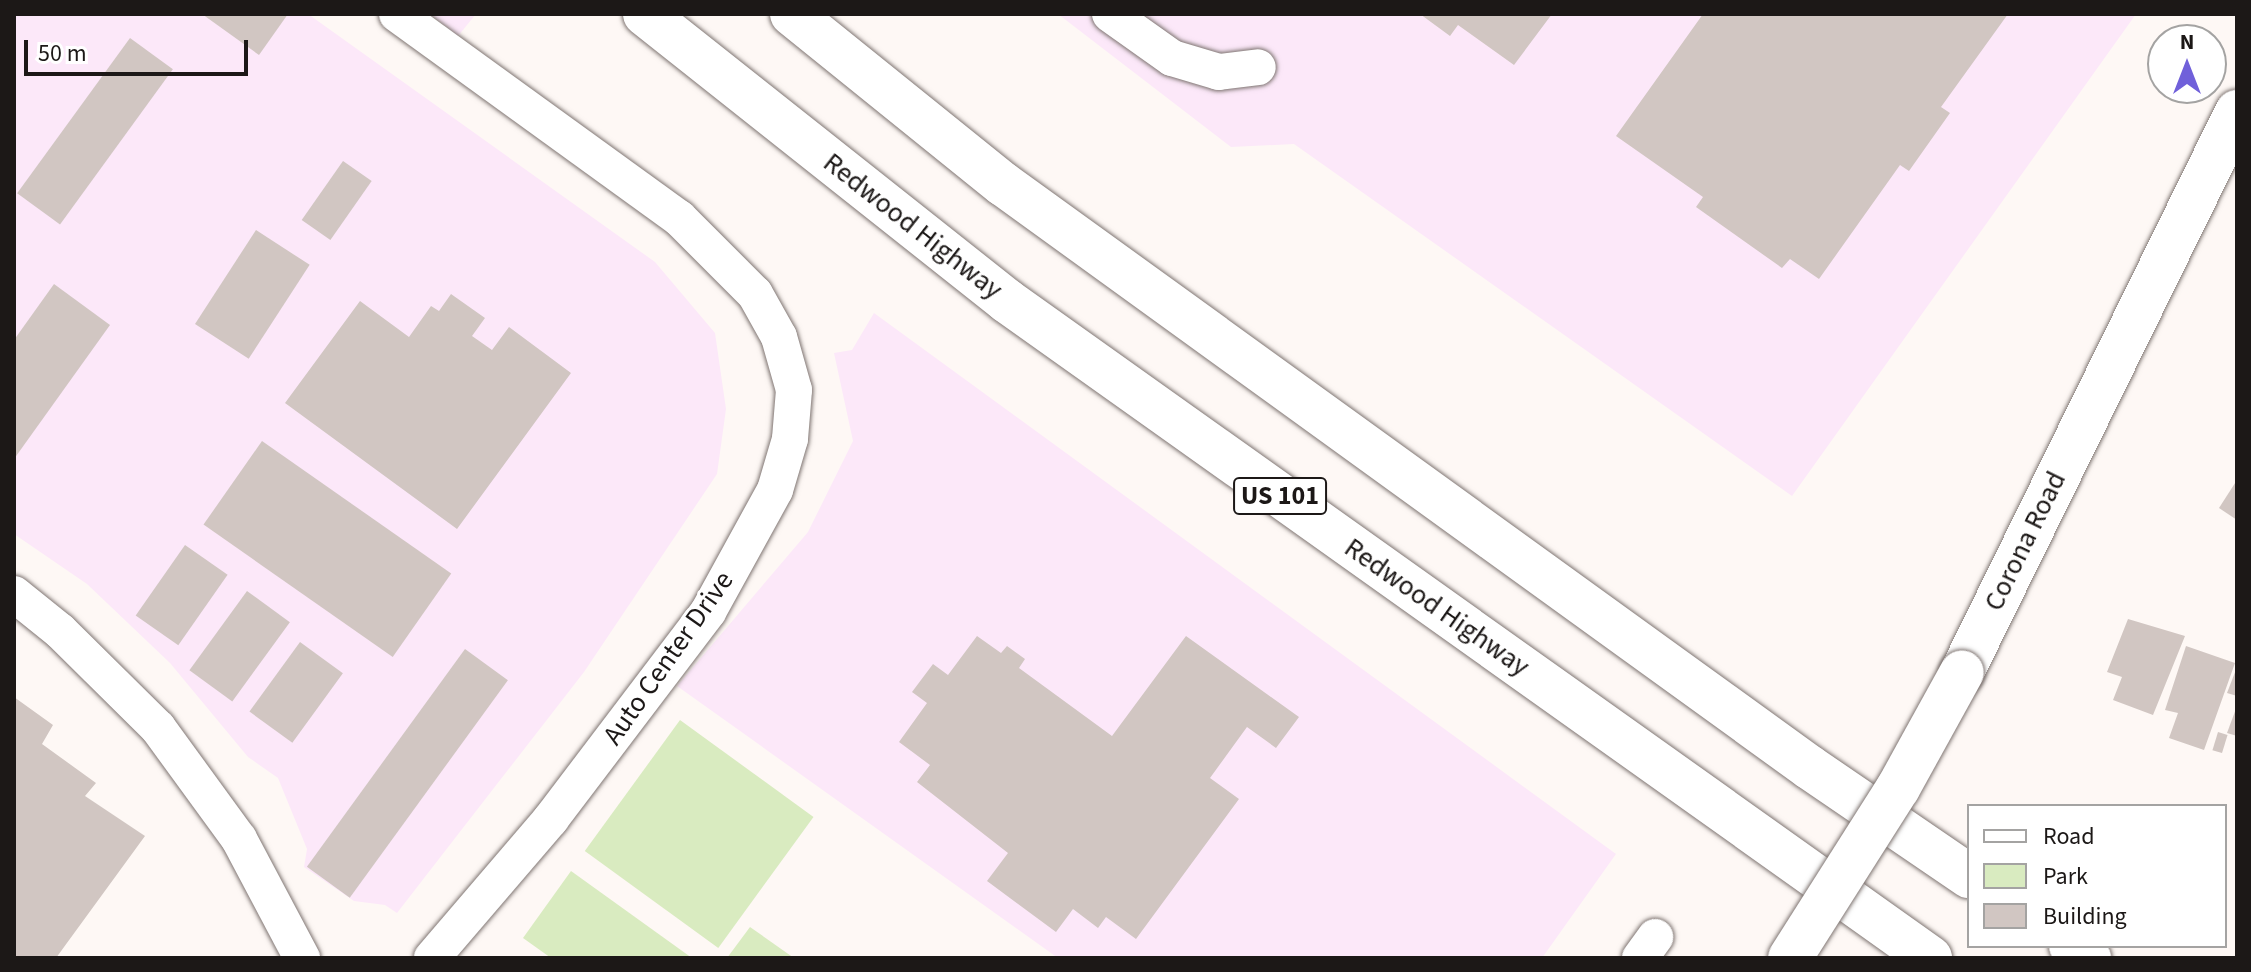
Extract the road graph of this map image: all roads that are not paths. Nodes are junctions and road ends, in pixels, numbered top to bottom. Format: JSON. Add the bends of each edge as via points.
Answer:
{"nodes":[{"id":1,"x":397,"y":14,"type":"edge"},
{"id":2,"x":645,"y":14,"type":"edge"},
{"id":3,"x":792,"y":14,"type":"edge"},
{"id":4,"x":1110,"y":14,"type":"edge"},
{"id":5,"x":1258,"y":67,"type":"dead end"},
{"id":6,"x":2237,"y":112,"type":"edge"},
{"id":7,"x":14,"y":594,"type":"edge"},
{"id":8,"x":1967,"y":875,"type":"edge"},
{"id":9,"x":302,"y":958,"type":"edge"},
{"id":10,"x":432,"y":958,"type":"edge"},
{"id":11,"x":1790,"y":958,"type":"edge"},
{"id":12,"x":1930,"y":958,"type":"edge"}],
"edges":[{"from":1,"to":10,"type":"street","name":"Auto Center Drive","via":[[679,218],[755,294],[779,337],[794,390],[790,439],[775,490],[708,612],[551,819]]},
{"from":2,"to":12,"type":"main road","name":"Redwood Highway","number":"US 101","via":[[1007,301]]},
{"from":3,"to":8,"type":"main road","via":[[1003,184],[1527,558],[1809,767]]},
{"from":4,"to":5,"type":"street","via":[[1172,58],[1219,72]]},
{"from":6,"to":11,"type":"main road","name":"Corona Road","bridge":true,"via":[[1962,672],[1898,788]]},
{"from":7,"to":9,"type":"street","via":[[158,728],[239,839]]}]}
